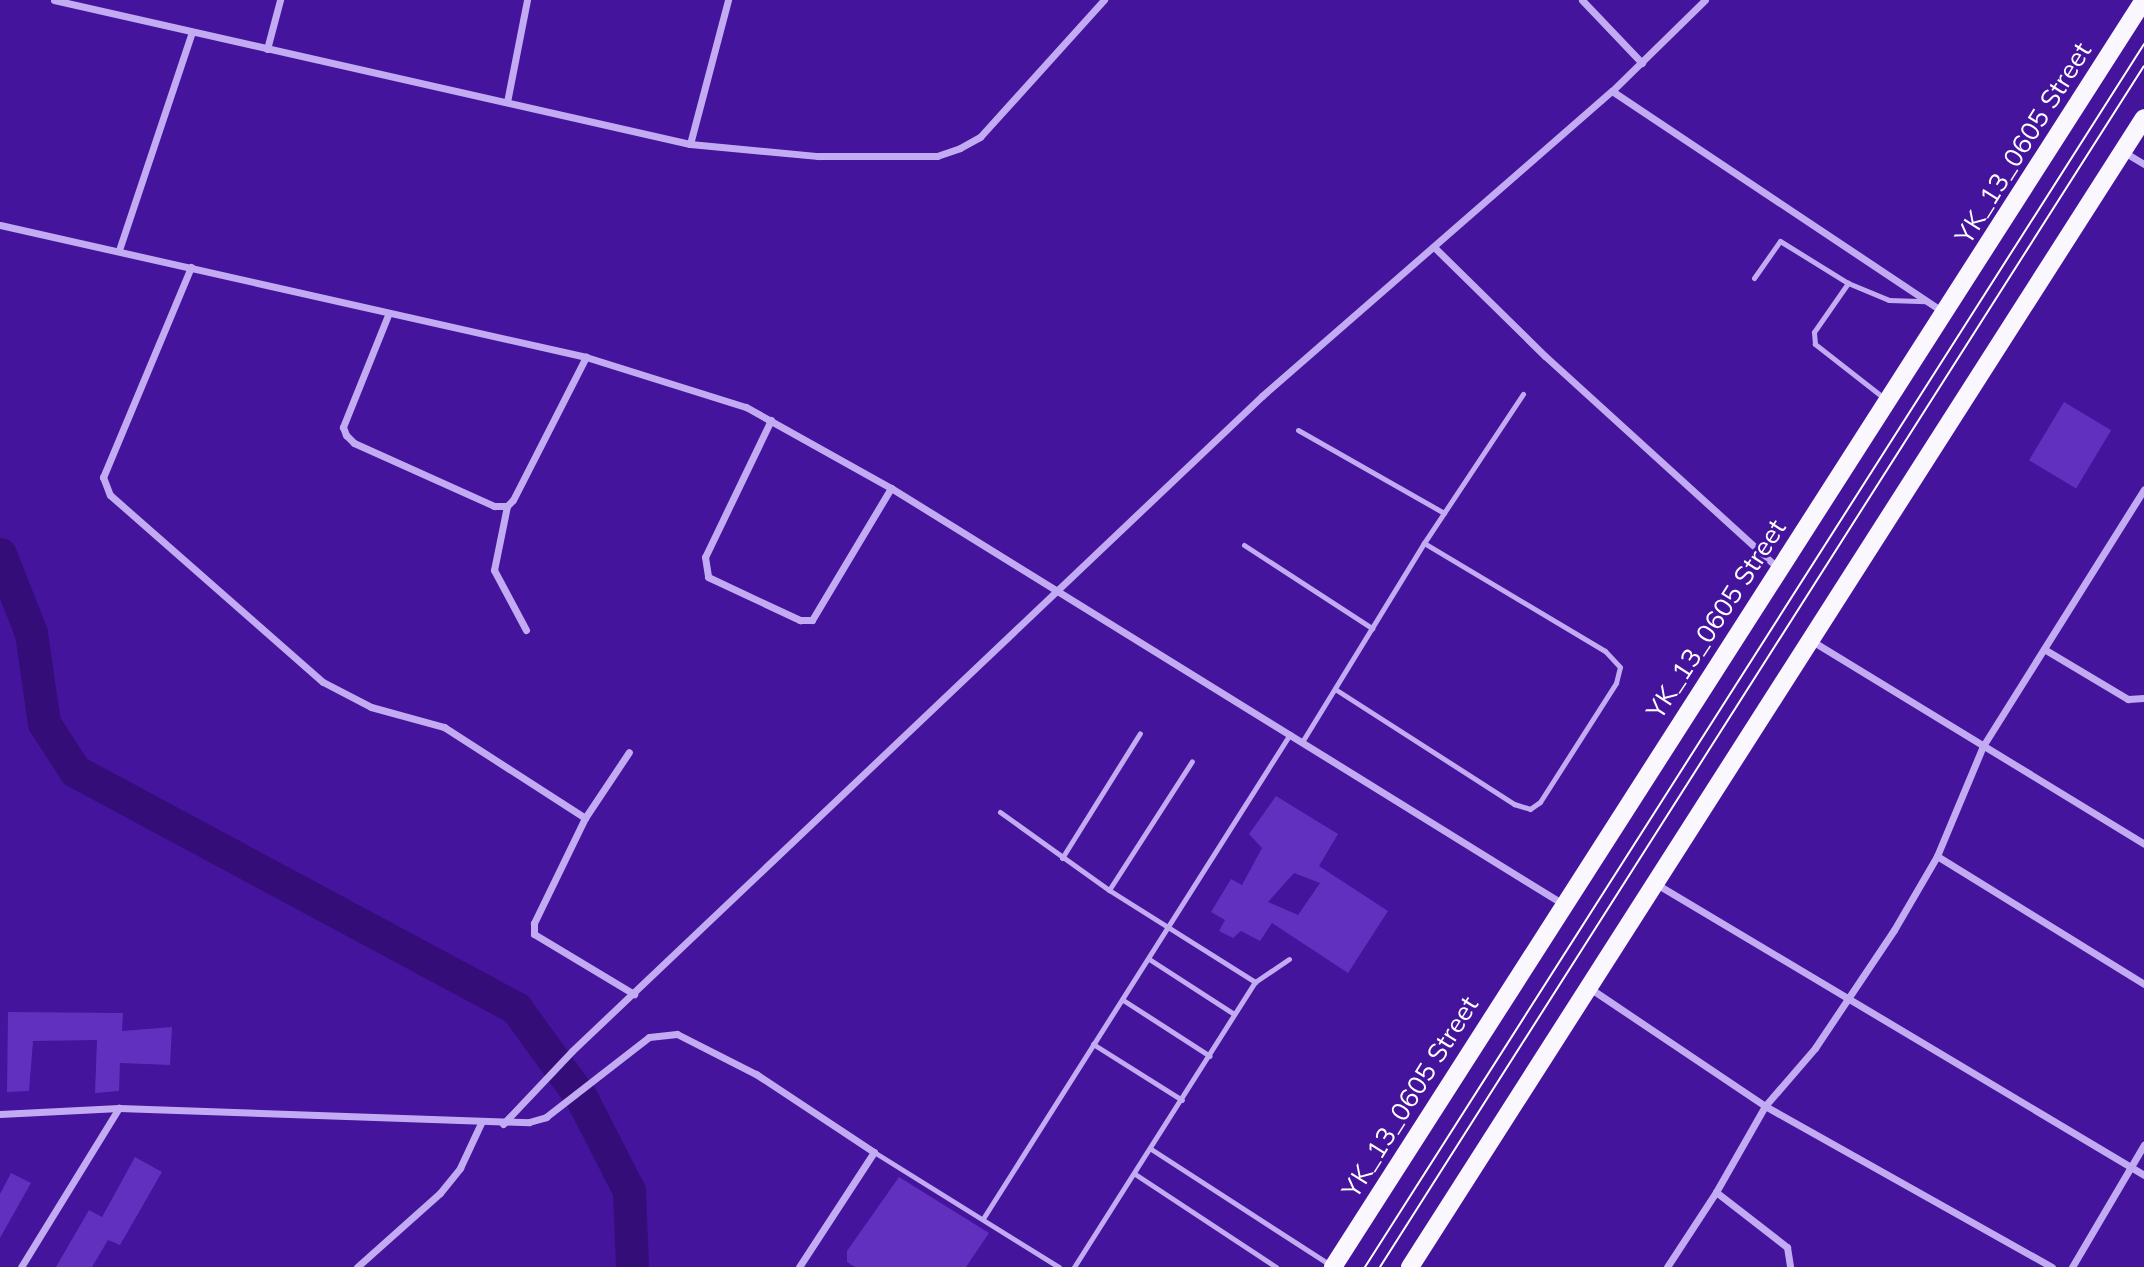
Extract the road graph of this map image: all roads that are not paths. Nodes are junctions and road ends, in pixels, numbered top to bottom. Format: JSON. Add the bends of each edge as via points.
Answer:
{"nodes":[{"id":1,"x":54,"y":0,"type":"edge"},
{"id":2,"x":280,"y":0,"type":"edge"},
{"id":3,"x":527,"y":0,"type":"edge"},
{"id":4,"x":728,"y":0,"type":"edge"},
{"id":5,"x":1104,"y":0,"type":"edge"},
{"id":6,"x":1582,"y":0,"type":"edge"},
{"id":7,"x":1705,"y":0,"type":"edge"},
{"id":8,"x":2144,"y":0,"type":"edge"},
{"id":9,"x":192,"y":32,"type":"junction"},
{"id":10,"x":267,"y":49,"type":"junction"},
{"id":11,"x":1642,"y":63,"type":"junction"},
{"id":12,"x":1612,"y":91,"type":"junction"},
{"id":13,"x":507,"y":102,"type":"junction"},
{"id":14,"x":2144,"y":118,"type":"edge"},
{"id":15,"x":690,"y":144,"type":"junction"},
{"id":16,"x":2123,"y":151,"type":"junction"},
{"id":17,"x":2144,"y":164,"type":"edge"},
{"id":18,"x":0,"y":225,"type":"edge"},
{"id":19,"x":1435,"y":248,"type":"junction"},
{"id":20,"x":119,"y":250,"type":"junction"},
{"id":21,"x":191,"y":267,"type":"junction"},
{"id":22,"x":1754,"y":278,"type":"dead end"},
{"id":23,"x":1848,"y":283,"type":"junction"},
{"id":24,"x":1927,"y":301,"type":"junction"},
{"id":25,"x":1946,"y":314,"type":"junction"},
{"id":26,"x":388,"y":315,"type":"junction"},
{"id":27,"x":586,"y":357,"type":"junction"},
{"id":28,"x":1523,"y":394,"type":"dead end"},
{"id":29,"x":1890,"y":402,"type":"junction"},
{"id":30,"x":771,"y":420,"type":"junction"},
{"id":31,"x":1298,"y":430,"type":"dead end"},
{"id":32,"x":891,"y":488,"type":"junction"},
{"id":33,"x":2144,"y":489,"type":"edge"},
{"id":34,"x":507,"y":506,"type":"junction"},
{"id":35,"x":1444,"y":513,"type":"junction"},
{"id":36,"x":1424,"y":543,"type":"junction"},
{"id":37,"x":1244,"y":545,"type":"dead end"},
{"id":38,"x":1779,"y":569,"type":"junction"},
{"id":39,"x":1054,"y":590,"type":"junction"},
{"id":40,"x":1372,"y":628,"type":"junction"},
{"id":41,"x":526,"y":630,"type":"dead end"},
{"id":42,"x":1811,"y":640,"type":"junction"},
{"id":43,"x":2043,"y":649,"type":"junction"},
{"id":44,"x":1335,"y":689,"type":"junction"},
{"id":45,"x":2144,"y":698,"type":"edge"},
{"id":46,"x":1140,"y":733,"type":"dead end"},
{"id":47,"x":1290,"y":734,"type":"junction"},
{"id":48,"x":1302,"y":742,"type":"junction"},
{"id":49,"x":1983,"y":746,"type":"junction"},
{"id":50,"x":629,"y":752,"type":"dead end"},
{"id":51,"x":1192,"y":761,"type":"dead end"},
{"id":52,"x":1000,"y":812,"type":"dead end"},
{"id":53,"x":585,"y":818,"type":"junction"},
{"id":54,"x":2144,"y":844,"type":"edge"},
{"id":55,"x":1937,"y":856,"type":"junction"},
{"id":56,"x":1062,"y":858,"type":"junction"},
{"id":57,"x":1658,"y":885,"type":"junction"},
{"id":58,"x":1109,"y":890,"type":"junction"},
{"id":59,"x":1564,"y":904,"type":"junction"},
{"id":60,"x":1167,"y":926,"type":"junction"},
{"id":61,"x":1289,"y":959,"type":"dead end"},
{"id":62,"x":1149,"y":960,"type":"junction"},
{"id":63,"x":1255,"y":982,"type":"junction"},
{"id":64,"x":2144,"y":984,"type":"edge"},
{"id":65,"x":1591,"y":989,"type":"junction"},
{"id":66,"x":634,"y":994,"type":"junction"},
{"id":67,"x":1849,"y":995,"type":"junction"},
{"id":68,"x":1123,"y":1000,"type":"junction"},
{"id":69,"x":1234,"y":1014,"type":"junction"},
{"id":70,"x":1093,"y":1044,"type":"junction"},
{"id":71,"x":1210,"y":1056,"type":"junction"},
{"id":72,"x":1182,"y":1100,"type":"junction"},
{"id":73,"x":1765,"y":1106,"type":"junction"},
{"id":74,"x":118,"y":1108,"type":"junction"},
{"id":75,"x":0,"y":1114,"type":"edge"},
{"id":76,"x":481,"y":1123,"type":"junction"},
{"id":77,"x":503,"y":1124,"type":"junction"},
{"id":78,"x":2144,"y":1146,"type":"edge"},
{"id":79,"x":1151,"y":1149,"type":"junction"},
{"id":80,"x":874,"y":1152,"type":"junction"},
{"id":81,"x":2131,"y":1166,"type":"junction"},
{"id":82,"x":1135,"y":1174,"type":"junction"},
{"id":83,"x":2144,"y":1175,"type":"edge"},
{"id":84,"x":1716,"y":1192,"type":"junction"},
{"id":85,"x":984,"y":1217,"type":"junction"},
{"id":86,"x":21,"y":1267,"type":"edge"},
{"id":87,"x":357,"y":1267,"type":"edge"},
{"id":88,"x":799,"y":1267,"type":"edge"},
{"id":89,"x":1059,"y":1267,"type":"edge"},
{"id":90,"x":1074,"y":1267,"type":"edge"},
{"id":91,"x":1276,"y":1267,"type":"edge"},
{"id":92,"x":1333,"y":1267,"type":"edge"},
{"id":93,"x":1410,"y":1267,"type":"edge"},
{"id":94,"x":1667,"y":1267,"type":"edge"},
{"id":95,"x":1790,"y":1267,"type":"edge"},
{"id":96,"x":2052,"y":1267,"type":"edge"},
{"id":97,"x":2072,"y":1267,"type":"edge"}],
"edges":[{"from":1,"to":9,"type":"street"},
{"from":2,"to":10,"type":"street"},
{"from":3,"to":13,"type":"street"},
{"from":4,"to":15,"type":"street"},
{"from":5,"to":15,"type":"street","via":[[980,137],[937,156],[818,156]]},
{"from":6,"to":11,"type":"street"},
{"from":7,"to":11,"type":"street"},
{"from":8,"to":25,"type":"main road","name":"YK_13_0605 Street"},
{"from":9,"to":10,"type":"street"},
{"from":9,"to":20,"type":"street"},
{"from":10,"to":13,"type":"street"},
{"from":11,"to":12,"type":"street"},
{"from":12,"to":19,"type":"street"},
{"from":12,"to":24,"type":"street"},
{"from":13,"to":15,"type":"street"},
{"from":14,"to":16,"type":"main road"},
{"from":16,"to":17,"type":"street"},
{"from":16,"to":42,"type":"main road"},
{"from":18,"to":20,"type":"street"},
{"from":19,"to":38,"type":"street","via":[[1545,356]]},
{"from":19,"to":39,"type":"street","via":[[1262,396]]},
{"from":20,"to":21,"type":"street"},
{"from":21,"to":26,"type":"street"},
{"from":21,"to":53,"type":"street","via":[[103,477],[110,495],[323,682],[371,707],[444,727]]},
{"from":22,"to":23,"type":"lane","via":[[1780,241]]},
{"from":23,"to":24,"type":"lane","via":[[1889,300]]},
{"from":23,"to":29,"type":"lane","via":[[1812,338]]},
{"from":24,"to":25,"type":"street"},
{"from":25,"to":29,"type":"main road","name":"YK_13_0605 Street"},
{"from":26,"to":27,"type":"street"},
{"from":26,"to":34,"type":"street","via":[[343,427],[346,435],[354,443],[494,506]]},
{"from":27,"to":30,"type":"street","via":[[746,407]]},
{"from":27,"to":34,"type":"street"},
{"from":28,"to":35,"type":"lane"},
{"from":29,"to":38,"type":"main road","name":"YK_13_0605 Street"},
{"from":30,"to":32,"type":"street"},
{"from":30,"to":32,"type":"street","via":[[705,557],[708,577],[800,620],[812,620]]},
{"from":31,"to":35,"type":"lane"},
{"from":32,"to":39,"type":"street"},
{"from":33,"to":43,"type":"street"},
{"from":34,"to":41,"type":"street","via":[[494,570]]},
{"from":35,"to":36,"type":"lane"},
{"from":36,"to":40,"type":"lane"},
{"from":36,"to":44,"type":"lane","via":[[1605,651],[1620,667],[1616,683],[1540,802],[1530,809],[1514,804]]},
{"from":37,"to":40,"type":"lane"},
{"from":38,"to":59,"type":"main road","name":"YK_13_0605 Street"},
{"from":39,"to":47,"type":"street"},
{"from":39,"to":66,"type":"street"},
{"from":40,"to":44,"type":"lane"},
{"from":42,"to":49,"type":"street"},
{"from":42,"to":57,"type":"main road"},
{"from":43,"to":45,"type":"street","via":[[2129,699]]},
{"from":43,"to":49,"type":"street"},
{"from":44,"to":48,"type":"lane"},
{"from":46,"to":56,"type":"lane"},
{"from":47,"to":48,"type":"street"},
{"from":47,"to":60,"type":"lane"},
{"from":48,"to":59,"type":"street"},
{"from":49,"to":54,"type":"street"},
{"from":49,"to":55,"type":"street"},
{"from":50,"to":53,"type":"street"},
{"from":51,"to":58,"type":"lane"},
{"from":52,"to":56,"type":"lane"},
{"from":53,"to":66,"type":"street","via":[[534,923],[534,934]]},
{"from":55,"to":64,"type":"street"},
{"from":55,"to":67,"type":"street"},
{"from":56,"to":58,"type":"lane"},
{"from":57,"to":65,"type":"main road"},
{"from":57,"to":67,"type":"street"},
{"from":58,"to":60,"type":"lane"},
{"from":59,"to":92,"type":"main road","name":"YK_13_0605 Street"},
{"from":60,"to":62,"type":"lane"},
{"from":60,"to":63,"type":"lane"},
{"from":61,"to":63,"type":"lane"},
{"from":62,"to":68,"type":"lane"},
{"from":62,"to":69,"type":"lane"},
{"from":63,"to":69,"type":"lane"},
{"from":65,"to":73,"type":"street"},
{"from":65,"to":93,"type":"main road"},
{"from":66,"to":77,"type":"street","via":[[534,1088]]},
{"from":67,"to":73,"type":"street","via":[[1815,1048]]},
{"from":67,"to":81,"type":"street"},
{"from":68,"to":70,"type":"lane"},
{"from":68,"to":71,"type":"lane"},
{"from":69,"to":71,"type":"lane"},
{"from":70,"to":72,"type":"lane"},
{"from":70,"to":85,"type":"lane"},
{"from":71,"to":72,"type":"lane"},
{"from":72,"to":79,"type":"lane"},
{"from":73,"to":84,"type":"street"},
{"from":73,"to":96,"type":"street"},
{"from":74,"to":75,"type":"street"},
{"from":74,"to":76,"type":"street"},
{"from":74,"to":86,"type":"street"},
{"from":76,"to":77,"type":"street"},
{"from":76,"to":87,"type":"street","via":[[460,1168],[440,1193]]},
{"from":77,"to":80,"type":"street","via":[[546,1117],[649,1037],[677,1034],[756,1073]]},
{"from":78,"to":81,"type":"street"},
{"from":79,"to":82,"type":"lane"},
{"from":79,"to":92,"type":"lane"},
{"from":80,"to":85,"type":"lane"},
{"from":80,"to":88,"type":"street"},
{"from":81,"to":83,"type":"street"},
{"from":81,"to":97,"type":"street"},
{"from":82,"to":90,"type":"lane"},
{"from":82,"to":91,"type":"lane"},
{"from":84,"to":94,"type":"street"},
{"from":84,"to":95,"type":"street","via":[[1787,1247]]},
{"from":85,"to":89,"type":"lane"}]}
